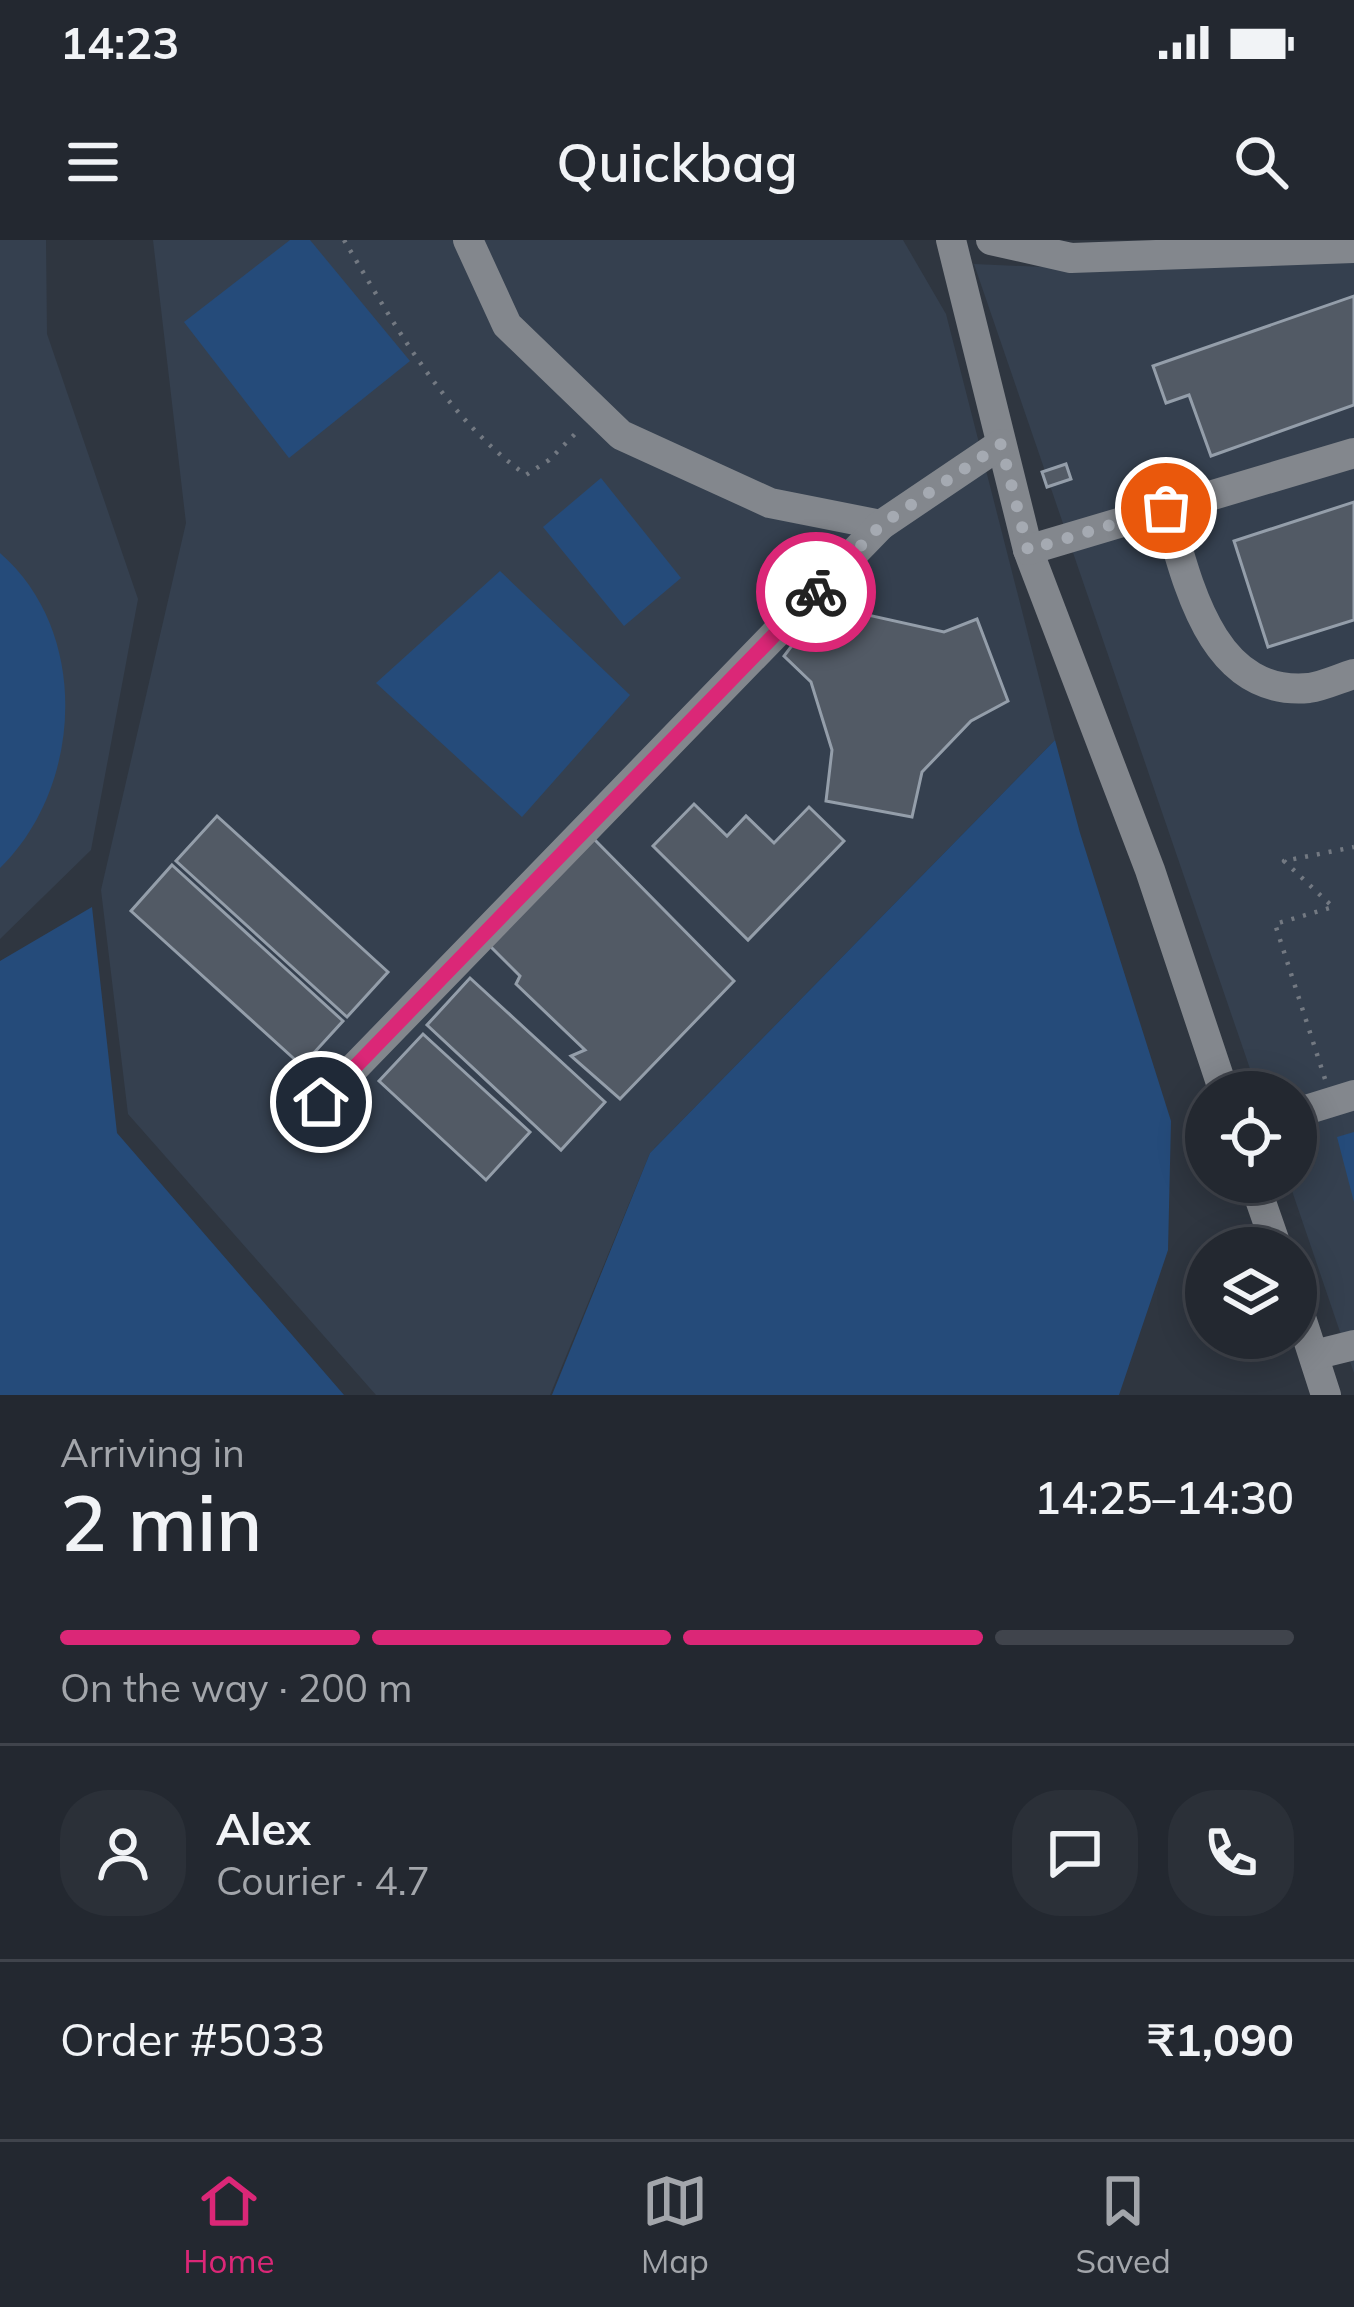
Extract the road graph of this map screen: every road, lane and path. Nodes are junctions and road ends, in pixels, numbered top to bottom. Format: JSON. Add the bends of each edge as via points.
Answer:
{"nodes":[{"id":1,"x":344,"y":240,"type":"edge"},
{"id":2,"x":468,"y":240,"type":"edge"},
{"id":3,"x":951,"y":240,"type":"edge"},
{"id":4,"x":991,"y":240,"type":"edge"},
{"id":5,"x":1354,"y":248,"type":"edge"},
{"id":6,"x":597,"y":412,"type":"junction"},
{"id":7,"x":1001,"y":444,"type":"junction"},
{"id":8,"x":1354,"y":453,"type":"edge"},
{"id":9,"x":1166,"y":508,"type":"junction"},
{"id":10,"x":881,"y":525,"type":"junction"},
{"id":11,"x":1028,"y":550,"type":"junction"},
{"id":12,"x":1354,"y":674,"type":"edge"},
{"id":13,"x":1354,"y":847,"type":"edge"},
{"id":14,"x":1217,"y":1071,"type":"edge"},
{"id":15,"x":1343,"y":1099,"type":"edge"},
{"id":16,"x":321,"y":1102,"type":"dead end"},
{"id":17,"x":1354,"y":1345,"type":"edge"},
{"id":18,"x":1317,"y":1354,"type":"edge"},
{"id":19,"x":1315,"y":1359,"type":"edge"},
{"id":20,"x":1326,"y":1395,"type":"edge"}],
"edges":[{"from":1,"to":6,"type":"path","via":[[440,391],[526,475]]},
{"from":2,"to":6,"type":"street","via":[[507,325]]},
{"from":3,"to":7,"type":"street"},
{"from":4,"to":5,"type":"street","via":[[1071,258]]},
{"from":6,"to":10,"type":"street","via":[[621,435],[770,503]]},
{"from":7,"to":10,"type":"street"},
{"from":7,"to":11,"type":"street"},
{"from":8,"to":9,"type":"street"},
{"from":9,"to":11,"type":"street"},
{"from":9,"to":12,"type":"street","via":[[1190,592],[1219,650],[1259,680],[1308,688]]},
{"from":10,"to":16,"type":"street"},
{"from":11,"to":14,"type":"street"},
{"from":13,"to":15,"type":"path","via":[[1284,861],[1333,907],[1275,925]]},
{"from":17,"to":18,"type":"street"},
{"from":19,"to":20,"type":"street"}]}
